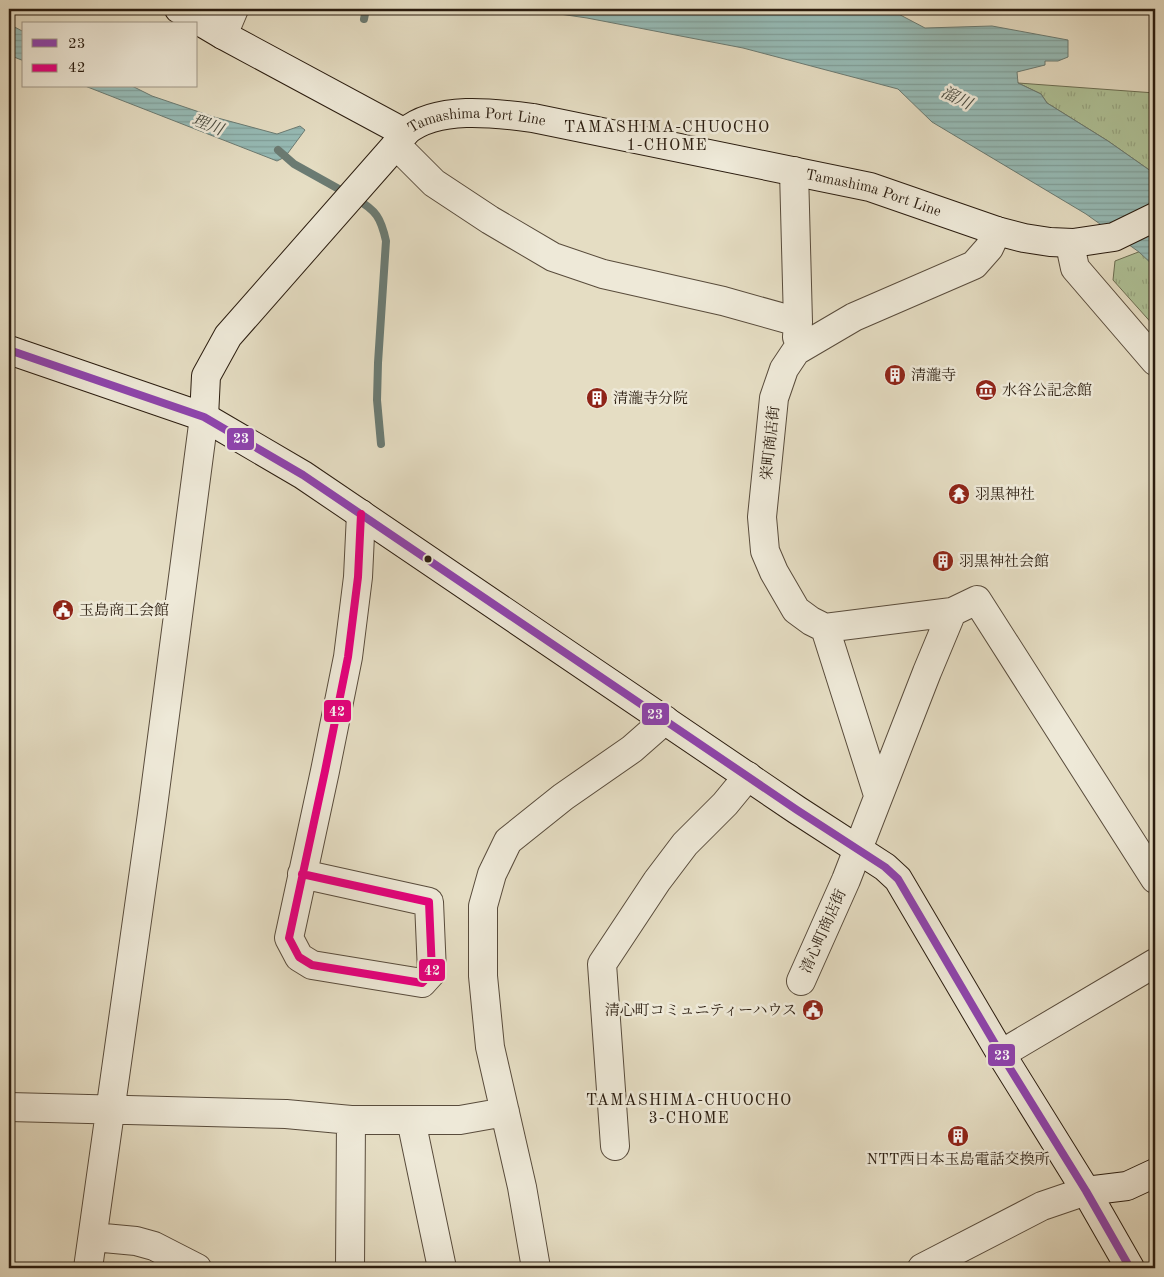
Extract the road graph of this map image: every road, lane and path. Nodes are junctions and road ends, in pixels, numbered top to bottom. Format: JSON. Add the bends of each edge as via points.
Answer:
{"nodes":[{"id":1,"x":179,"y":9,"type":"edge"},
{"id":2,"x":234,"y":9,"type":"edge"},
{"id":3,"x":223,"y":35,"type":"junction"},
{"id":4,"x":400,"y":139,"type":"junction"},
{"id":5,"x":794,"y":171,"type":"junction"},
{"id":6,"x":1155,"y":217,"type":"edge"},
{"id":7,"x":998,"y":231,"type":"junction"},
{"id":8,"x":1073,"y":243,"type":"junction"},
{"id":9,"x":798,"y":322,"type":"junction"},
{"id":10,"x":9,"y":350,"type":"edge"},
{"id":11,"x":796,"y":352,"type":"junction"},
{"id":12,"x":1155,"y":361,"type":"edge"},
{"id":13,"x":204,"y":417,"type":"junction"},
{"id":14,"x":361,"y":514,"type":"junction"},
{"id":15,"x":952,"y":612,"type":"junction"},
{"id":16,"x":824,"y":628,"type":"junction"},
{"id":17,"x":665,"y":720,"type":"junction"},
{"id":18,"x":748,"y":776,"type":"junction"},
{"id":19,"x":878,"y":794,"type":"junction"},
{"id":20,"x":858,"y":849,"type":"junction"},
{"id":21,"x":302,"y":874,"type":"junction"},
{"id":22,"x":1155,"y":879,"type":"edge"},
{"id":23,"x":1155,"y":963,"type":"edge"},
{"id":24,"x":801,"y":981,"type":"dead end"},
{"id":25,"x":1001,"y":1054,"type":"junction"},
{"id":26,"x":9,"y":1107,"type":"edge"},
{"id":27,"x":110,"y":1109,"type":"junction"},
{"id":28,"x":505,"y":1112,"type":"junction"},
{"id":29,"x":351,"y":1120,"type":"junction"},
{"id":30,"x":411,"y":1120,"type":"junction"},
{"id":31,"x":615,"y":1146,"type":"dead end"},
{"id":32,"x":1155,"y":1173,"type":"edge"},
{"id":33,"x":1086,"y":1191,"type":"junction"},
{"id":34,"x":93,"y":1237,"type":"junction"},
{"id":35,"x":88,"y":1268,"type":"edge"},
{"id":36,"x":197,"y":1268,"type":"edge"},
{"id":37,"x":350,"y":1268,"type":"edge"},
{"id":38,"x":442,"y":1268,"type":"edge"},
{"id":39,"x":536,"y":1268,"type":"edge"},
{"id":40,"x":922,"y":1268,"type":"edge"},
{"id":41,"x":1130,"y":1268,"type":"edge"}],
"edges":[{"from":1,"to":3,"type":"street"},
{"from":2,"to":3,"type":"street"},
{"from":3,"to":4,"type":"street"},
{"from":4,"to":5,"type":"street","name":"Tamashima Port Line","via":[[423,122],[454,113],[495,112]]},
{"from":4,"to":9,"type":"street","via":[[434,183],[553,257],[603,274]]},
{"from":4,"to":13,"type":"street","name":"Tamashima Port Line","via":[[228,336],[206,376]]},
{"from":5,"to":7,"type":"street","name":"Tamashima Port Line","via":[[870,187]]},
{"from":5,"to":9,"type":"street"},
{"from":6,"to":8,"type":"street","name":"Tamashima Port Line","via":[[1114,236]]},
{"from":7,"to":8,"type":"street","name":"Tamashima Port Line"},
{"from":7,"to":11,"type":"street","name":"栄町商店街","via":[[974,265],[854,316]]},
{"from":8,"to":12,"type":"street","via":[[1075,268]]},
{"from":9,"to":11,"type":"street"},
{"from":10,"to":13,"type":"street"},
{"from":11,"to":16,"type":"street","name":"栄町商店街","via":[[784,369],[774,398],[762,517],[765,551],[796,610]]},
{"from":13,"to":14,"type":"street","via":[[303,475]]},
{"from":13,"to":27,"type":"street","name":"Tamashima Port Line"},
{"from":14,"to":17,"type":"street"},
{"from":14,"to":21,"type":"street","via":[[358,577],[348,657]]},
{"from":15,"to":16,"type":"street"},
{"from":15,"to":19,"type":"street","name":"清心町商店街"},
{"from":15,"to":22,"type":"street","via":[[977,600]]},
{"from":16,"to":19,"type":"street"},
{"from":17,"to":18,"type":"street"},
{"from":17,"to":28,"type":"street","via":[[632,749],[563,797],[508,841],[492,874],[483,906],[483,976],[490,1047]]},
{"from":18,"to":20,"type":"street"},
{"from":18,"to":31,"type":"street","via":[[685,844],[602,964]]},
{"from":19,"to":20,"type":"street","name":"清心町商店街"},
{"from":20,"to":24,"type":"street","name":"清心町商店街"},
{"from":20,"to":25,"type":"street","via":[[898,878]]},
{"from":21,"to":21,"type":"street","via":[[289,938],[299,957],[312,965],[422,983],[432,972],[429,902]]},
{"from":23,"to":25,"type":"street"},
{"from":25,"to":33,"type":"street"},
{"from":26,"to":27,"type":"street"},
{"from":27,"to":29,"type":"street","via":[[286,1114]]},
{"from":27,"to":34,"type":"street","name":"Tamashima Port Line"},
{"from":28,"to":30,"type":"street","via":[[460,1120]]},
{"from":28,"to":39,"type":"street"},
{"from":29,"to":30,"type":"street"},
{"from":29,"to":37,"type":"street"},
{"from":30,"to":38,"type":"street"},
{"from":32,"to":33,"type":"street","via":[[1126,1186]]},
{"from":33,"to":40,"type":"street","via":[[1042,1206]]},
{"from":33,"to":41,"type":"street"},
{"from":34,"to":35,"type":"street","name":"Tamashima Port Line"},
{"from":34,"to":36,"type":"street","via":[[154,1246]]}]}
